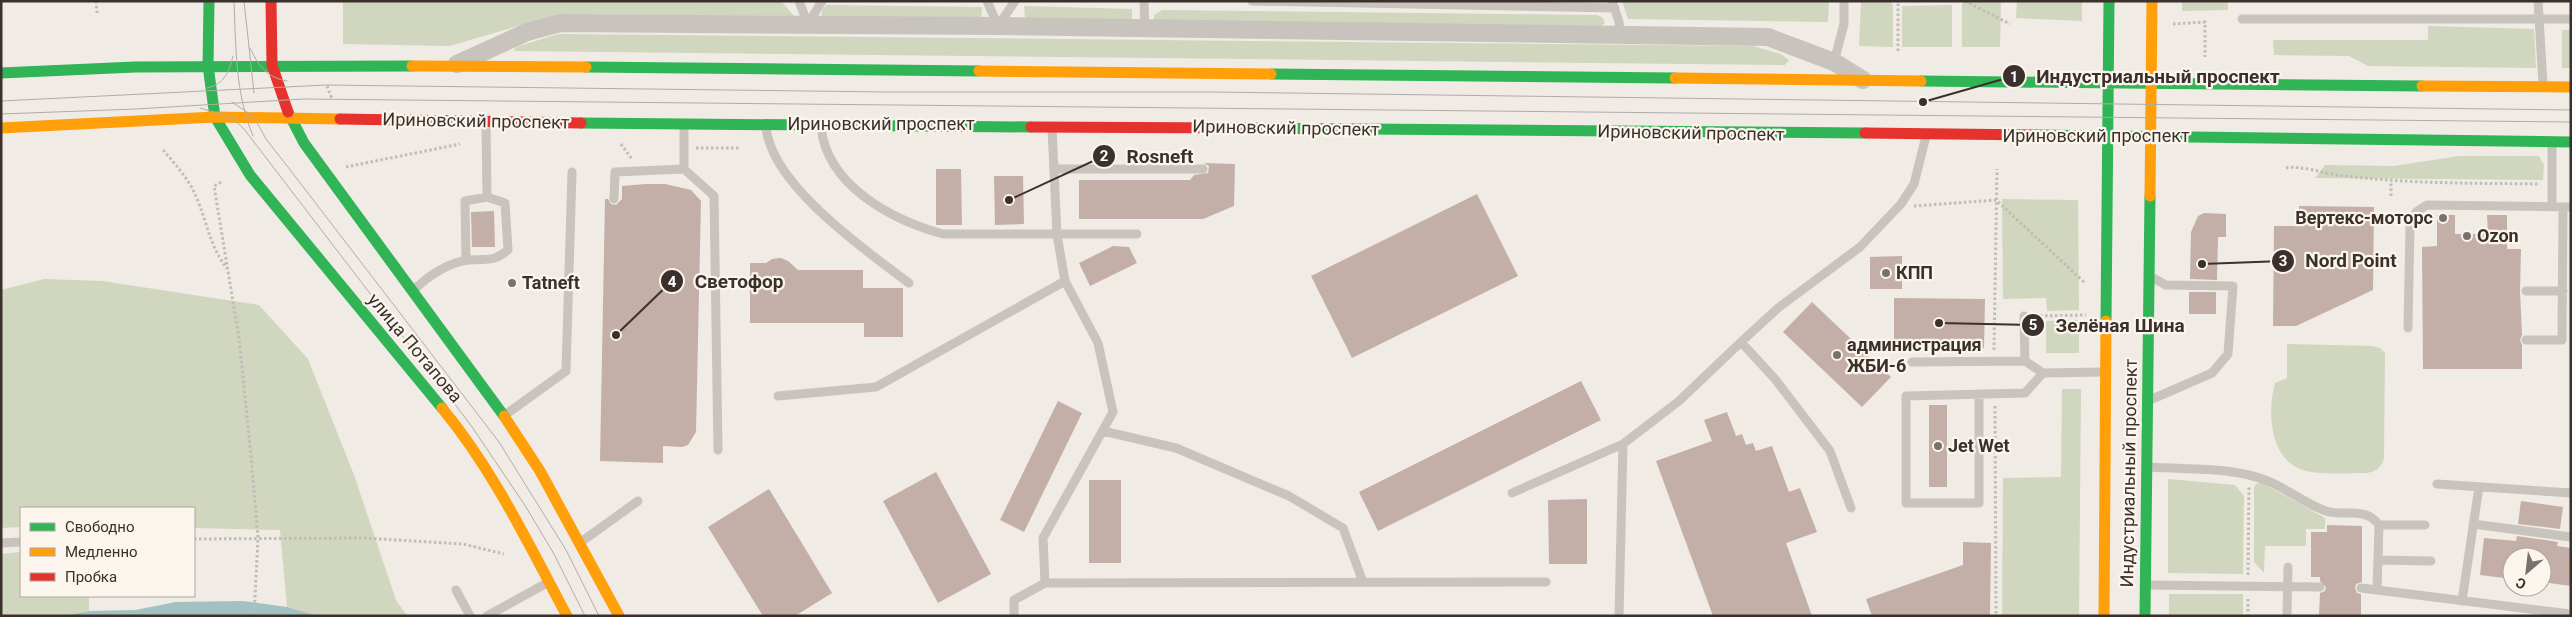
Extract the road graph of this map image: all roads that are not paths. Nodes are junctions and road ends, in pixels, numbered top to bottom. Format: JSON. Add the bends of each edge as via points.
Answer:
{"nodes":[{"id":1,"x":209,"y":1,"type":"edge"},
{"id":2,"x":271,"y":1,"type":"edge"},
{"id":3,"x":799,"y":1,"type":"edge"},
{"id":4,"x":822,"y":1,"type":"edge"},
{"id":5,"x":987,"y":1,"type":"edge"},
{"id":6,"x":1015,"y":1,"type":"edge"},
{"id":7,"x":1144,"y":1,"type":"edge"},
{"id":8,"x":1252,"y":1,"type":"edge"},
{"id":9,"x":1844,"y":1,"type":"edge"},
{"id":10,"x":2109,"y":1,"type":"edge"},
{"id":11,"x":2152,"y":1,"type":"edge"},
{"id":12,"x":2538,"y":1,"type":"edge"},
{"id":13,"x":1614,"y":5,"type":"edge"},
{"id":14,"x":2242,"y":19,"type":"dead end"},
{"id":15,"x":2540,"y":19,"type":"junction"},
{"id":16,"x":2571,"y":19,"type":"edge"},
{"id":17,"x":808,"y":24,"type":"junction"},
{"id":18,"x":998,"y":26,"type":"junction"},
{"id":19,"x":1145,"y":28,"type":"junction"},
{"id":20,"x":1620,"y":36,"type":"junction"},
{"id":21,"x":1834,"y":62,"type":"junction"},
{"id":22,"x":1,"y":63,"type":"edge"},
{"id":23,"x":272,"y":65,"type":"junction"},
{"id":24,"x":208,"y":66,"type":"junction"},
{"id":25,"x":452,"y":66,"type":"junction"},
{"id":26,"x":9,"y":72,"type":"edge"},
{"id":27,"x":1864,"y":80,"type":"junction"},
{"id":28,"x":2110,"y":82,"type":"junction"},
{"id":29,"x":2149,"y":83,"type":"junction"},
{"id":30,"x":2543,"y":87,"type":"junction"},
{"id":31,"x":2571,"y":87,"type":"edge"},
{"id":32,"x":215,"y":117,"type":"junction"},
{"id":33,"x":290,"y":117,"type":"junction"},
{"id":34,"x":486,"y":121,"type":"junction"},
{"id":35,"x":684,"y":123,"type":"junction"},
{"id":36,"x":766,"y":124,"type":"junction"},
{"id":37,"x":821,"y":124,"type":"junction"},
{"id":38,"x":1052,"y":126,"type":"junction"},
{"id":39,"x":1,"y":128,"type":"edge"},
{"id":40,"x":1926,"y":136,"type":"junction"},
{"id":41,"x":2109,"y":136,"type":"junction"},
{"id":42,"x":2149,"y":137,"type":"junction"},
{"id":43,"x":2552,"y":142,"type":"junction"},
{"id":44,"x":2571,"y":142,"type":"edge"},
{"id":45,"x":684,"y":169,"type":"junction"},
{"id":46,"x":1054,"y":169,"type":"junction"},
{"id":47,"x":1203,"y":169,"type":"dead end"},
{"id":48,"x":572,"y":172,"type":"dead end"},
{"id":49,"x":487,"y":197,"type":"junction"},
{"id":50,"x":614,"y":199,"type":"dead end"},
{"id":51,"x":2552,"y":207,"type":"junction"},
{"id":52,"x":2567,"y":207,"type":"edge"},
{"id":53,"x":1136,"y":234,"type":"dead end"},
{"id":54,"x":1057,"y":235,"type":"junction"},
{"id":55,"x":466,"y":260,"type":"junction"},
{"id":56,"x":2148,"y":275,"type":"junction"},
{"id":57,"x":1065,"y":281,"type":"junction"},
{"id":58,"x":909,"y":283,"type":"dead end"},
{"id":59,"x":2526,"y":290,"type":"dead end"},
{"id":60,"x":413,"y":291,"type":"junction"},
{"id":61,"x":2563,"y":291,"type":"junction"},
{"id":62,"x":2024,"y":316,"type":"road end"},
{"id":63,"x":2408,"y":328,"type":"dead end"},
{"id":64,"x":2526,"y":340,"type":"dead end"},
{"id":65,"x":1741,"y":342,"type":"junction"},
{"id":66,"x":2025,"y":361,"type":"junction"},
{"id":67,"x":1912,"y":362,"type":"dead end"},
{"id":68,"x":2107,"y":372,"type":"junction"},
{"id":69,"x":2044,"y":373,"type":"junction"},
{"id":70,"x":1979,"y":394,"type":"junction"},
{"id":71,"x":778,"y":396,"type":"dead end"},
{"id":72,"x":2147,"y":402,"type":"junction"},
{"id":73,"x":504,"y":416,"type":"junction"},
{"id":74,"x":1103,"y":431,"type":"junction"},
{"id":75,"x":1623,"y":444,"type":"junction"},
{"id":76,"x":718,"y":450,"type":"dead end"},
{"id":77,"x":2147,"y":467,"type":"junction"},
{"id":78,"x":2437,"y":484,"type":"dead end"},
{"id":79,"x":2479,"y":487,"type":"junction"},
{"id":80,"x":1512,"y":493,"type":"dead end"},
{"id":81,"x":2571,"y":493,"type":"edge"},
{"id":82,"x":638,"y":501,"type":"dead end"},
{"id":83,"x":1851,"y":508,"type":"dead end"},
{"id":84,"x":2473,"y":524,"type":"junction"},
{"id":85,"x":2378,"y":525,"type":"junction"},
{"id":86,"x":2426,"y":525,"type":"dead end"},
{"id":87,"x":2571,"y":537,"type":"edge"},
{"id":88,"x":20,"y":542,"type":"edge"},
{"id":89,"x":1,"y":543,"type":"edge"},
{"id":90,"x":580,"y":543,"type":"junction"},
{"id":91,"x":2378,"y":560,"type":"junction"},
{"id":92,"x":2431,"y":561,"type":"dead end"},
{"id":93,"x":2288,"y":567,"type":"dead end"},
{"id":94,"x":550,"y":582,"type":"junction"},
{"id":95,"x":1363,"y":582,"type":"junction"},
{"id":96,"x":1546,"y":582,"type":"dead end"},
{"id":97,"x":1045,"y":583,"type":"junction"},
{"id":98,"x":2145,"y":584,"type":"junction"},
{"id":99,"x":2287,"y":587,"type":"junction"},
{"id":100,"x":2320,"y":587,"type":"dead end"},
{"id":101,"x":2361,"y":588,"type":"dead end"},
{"id":102,"x":2377,"y":589,"type":"junction"},
{"id":103,"x":456,"y":590,"type":"dead end"},
{"id":104,"x":2462,"y":600,"type":"junction"},
{"id":105,"x":2571,"y":614,"type":"edge"},
{"id":106,"x":470,"y":616,"type":"edge"},
{"id":107,"x":487,"y":616,"type":"edge"},
{"id":108,"x":567,"y":616,"type":"edge"},
{"id":109,"x":618,"y":616,"type":"edge"},
{"id":110,"x":1014,"y":616,"type":"edge"},
{"id":111,"x":1620,"y":616,"type":"edge"},
{"id":112,"x":2104,"y":616,"type":"edge"},
{"id":113,"x":2145,"y":616,"type":"edge"},
{"id":114,"x":2287,"y":616,"type":"edge"}],
"edges":[{"from":1,"to":24,"type":"main road"},
{"from":2,"to":23,"type":"main road","name":"улица Потапова"},
{"from":3,"to":17,"type":"lane"},
{"from":4,"to":17,"type":"lane"},
{"from":5,"to":18,"type":"lane"},
{"from":6,"to":18,"type":"lane"},
{"from":7,"to":19,"type":"lane"},
{"from":8,"to":13,"type":"lane"},
{"from":9,"to":21,"type":"lane","via":[[1844,24]]},
{"from":10,"to":28,"type":"main road","name":"Индустриальный проспект"},
{"from":11,"to":29,"type":"main road","name":"Индустриальный проспект"},
{"from":12,"to":15,"type":"lane"},
{"from":13,"to":20,"type":"lane"},
{"from":14,"to":15,"type":"lane"},
{"from":15,"to":16,"type":"lane"},
{"from":15,"to":30,"type":"lane"},
{"from":17,"to":18,"type":"street"},
{"from":17,"to":25,"type":"street","via":[[560,24],[527,32]]},
{"from":18,"to":19,"type":"street"},
{"from":19,"to":20,"type":"street"},
{"from":20,"to":21,"type":"street","via":[[1768,38]]},
{"from":21,"to":27,"type":"street"},
{"from":22,"to":26,"type":"street"},
{"from":23,"to":24,"type":"main road"},
{"from":23,"to":25,"type":"main road"},
{"from":23,"to":33,"type":"main road","name":"улица Потапова"},
{"from":24,"to":26,"type":"main road"},
{"from":24,"to":32,"type":"main road"},
{"from":25,"to":27,"type":"main road"},
{"from":27,"to":28,"type":"main road"},
{"from":28,"to":29,"type":"main road"},
{"from":28,"to":41,"type":"main road","name":"Индустриальный проспект"},
{"from":29,"to":30,"type":"main road"},
{"from":29,"to":42,"type":"main road","name":"Индустриальный проспект"},
{"from":30,"to":31,"type":"main road"},
{"from":32,"to":33,"type":"main road","name":"Ириновский проспект"},
{"from":32,"to":39,"type":"main road","name":"Ириновский проспект"},
{"from":32,"to":94,"type":"main road","name":"улица Потапова","via":[[250,175],[456,425],[507,502]]},
{"from":33,"to":34,"type":"main road","name":"Ириновский проспект"},
{"from":33,"to":60,"type":"main road","name":"улица Потапова","via":[[321,169]]},
{"from":34,"to":35,"type":"main road","name":"Ириновский проспект"},
{"from":34,"to":49,"type":"lane"},
{"from":35,"to":36,"type":"main road","name":"Ириновский проспект"},
{"from":35,"to":45,"type":"lane"},
{"from":36,"to":37,"type":"main road","name":"Ириновский проспект"},
{"from":36,"to":58,"type":"lane","via":[[771,146],[796,187],[826,219]]},
{"from":37,"to":38,"type":"main road","name":"Ириновский проспект"},
{"from":37,"to":54,"type":"lane","via":[[826,152],[845,178],[874,205],[906,222],[943,234]]},
{"from":38,"to":40,"type":"main road","name":"Ириновский проспект"},
{"from":38,"to":46,"type":"lane"},
{"from":40,"to":41,"type":"main road","name":"Ириновский проспект"},
{"from":40,"to":65,"type":"lane","via":[[1914,184],[1901,204],[1860,247],[1778,308]]},
{"from":41,"to":42,"type":"main road","name":"Ириновский проспект"},
{"from":41,"to":68,"type":"main road","name":"Индустриальный проспект"},
{"from":42,"to":43,"type":"main road","name":"Ириновский проспект"},
{"from":42,"to":56,"type":"main road","name":"Индустриальный проспект"},
{"from":43,"to":44,"type":"main road","name":"Ириновский проспект"},
{"from":43,"to":51,"type":"lane"},
{"from":45,"to":50,"type":"lane","via":[[615,172]]},
{"from":45,"to":76,"type":"lane","via":[[714,196]]},
{"from":46,"to":47,"type":"lane"},
{"from":46,"to":54,"type":"lane"},
{"from":48,"to":73,"type":"lane","via":[[566,370]]},
{"from":49,"to":55,"type":"lane","via":[[466,201]]},
{"from":49,"to":55,"type":"lane","via":[[505,203],[508,250],[496,259]]},
{"from":51,"to":52,"type":"lane"},
{"from":51,"to":63,"type":"lane","via":[[2427,205],[2416,212],[2410,226]]},
{"from":52,"to":61,"type":"lane"},
{"from":53,"to":54,"type":"lane"},
{"from":54,"to":57,"type":"lane"},
{"from":55,"to":60,"type":"lane","via":[[428,276]]},
{"from":56,"to":72,"type":"main road","name":"Индустриальный проспект"},
{"from":56,"to":72,"type":"lane","via":[[2166,285],[2233,286],[2228,354],[2212,373]]},
{"from":57,"to":71,"type":"lane","via":[[876,387]]},
{"from":57,"to":74,"type":"lane","via":[[1098,343],[1113,412]]},
{"from":59,"to":61,"type":"lane"},
{"from":60,"to":73,"type":"main road","name":"улица Потапова"},
{"from":61,"to":64,"type":"lane","via":[[2562,340]]},
{"from":62,"to":66,"type":"lane"},
{"from":65,"to":75,"type":"lane","via":[[1679,401]]},
{"from":65,"to":83,"type":"lane","via":[[1775,379],[1830,451]]},
{"from":66,"to":67,"type":"lane"},
{"from":66,"to":69,"type":"lane"},
{"from":68,"to":69,"type":"lane"},
{"from":68,"to":112,"type":"main road","name":"Индустриальный проспект"},
{"from":69,"to":70,"type":"lane","via":[[2025,393]]},
{"from":70,"to":70,"type":"lane","via":[[1906,396],[1906,503],[1979,503]]},
{"from":72,"to":77,"type":"main road","name":"Индустриальный проспект"},
{"from":73,"to":90,"type":"main road","name":"улица Потапова"},
{"from":74,"to":95,"type":"lane","via":[[1176,448],[1297,500],[1343,528]]},
{"from":74,"to":97,"type":"lane","via":[[1043,538]]},
{"from":75,"to":80,"type":"lane"},
{"from":75,"to":111,"type":"lane"},
{"from":77,"to":85,"type":"lane","via":[[2249,474],[2327,511],[2372,516]]},
{"from":77,"to":98,"type":"main road","name":"Индустриальный проспект"},
{"from":78,"to":79,"type":"lane"},
{"from":79,"to":81,"type":"lane"},
{"from":79,"to":84,"type":"lane"},
{"from":82,"to":90,"type":"lane"},
{"from":84,"to":87,"type":"lane"},
{"from":84,"to":104,"type":"lane"},
{"from":85,"to":86,"type":"lane"},
{"from":85,"to":91,"type":"lane"},
{"from":88,"to":89,"type":"lane"},
{"from":90,"to":109,"type":"main road","name":"улица Потапова"},
{"from":91,"to":92,"type":"lane"},
{"from":91,"to":102,"type":"lane"},
{"from":93,"to":99,"type":"lane"},
{"from":94,"to":107,"type":"lane"},
{"from":94,"to":108,"type":"main road","name":"улица Потапова"},
{"from":95,"to":96,"type":"lane"},
{"from":95,"to":97,"type":"lane"},
{"from":97,"to":110,"type":"lane","via":[[1014,600]]},
{"from":98,"to":99,"type":"lane"},
{"from":98,"to":113,"type":"main road","name":"Индустриальный проспект"},
{"from":99,"to":100,"type":"lane"},
{"from":99,"to":114,"type":"lane"},
{"from":101,"to":102,"type":"lane"},
{"from":102,"to":104,"type":"lane"},
{"from":103,"to":106,"type":"lane"},
{"from":104,"to":105,"type":"lane"}]}
